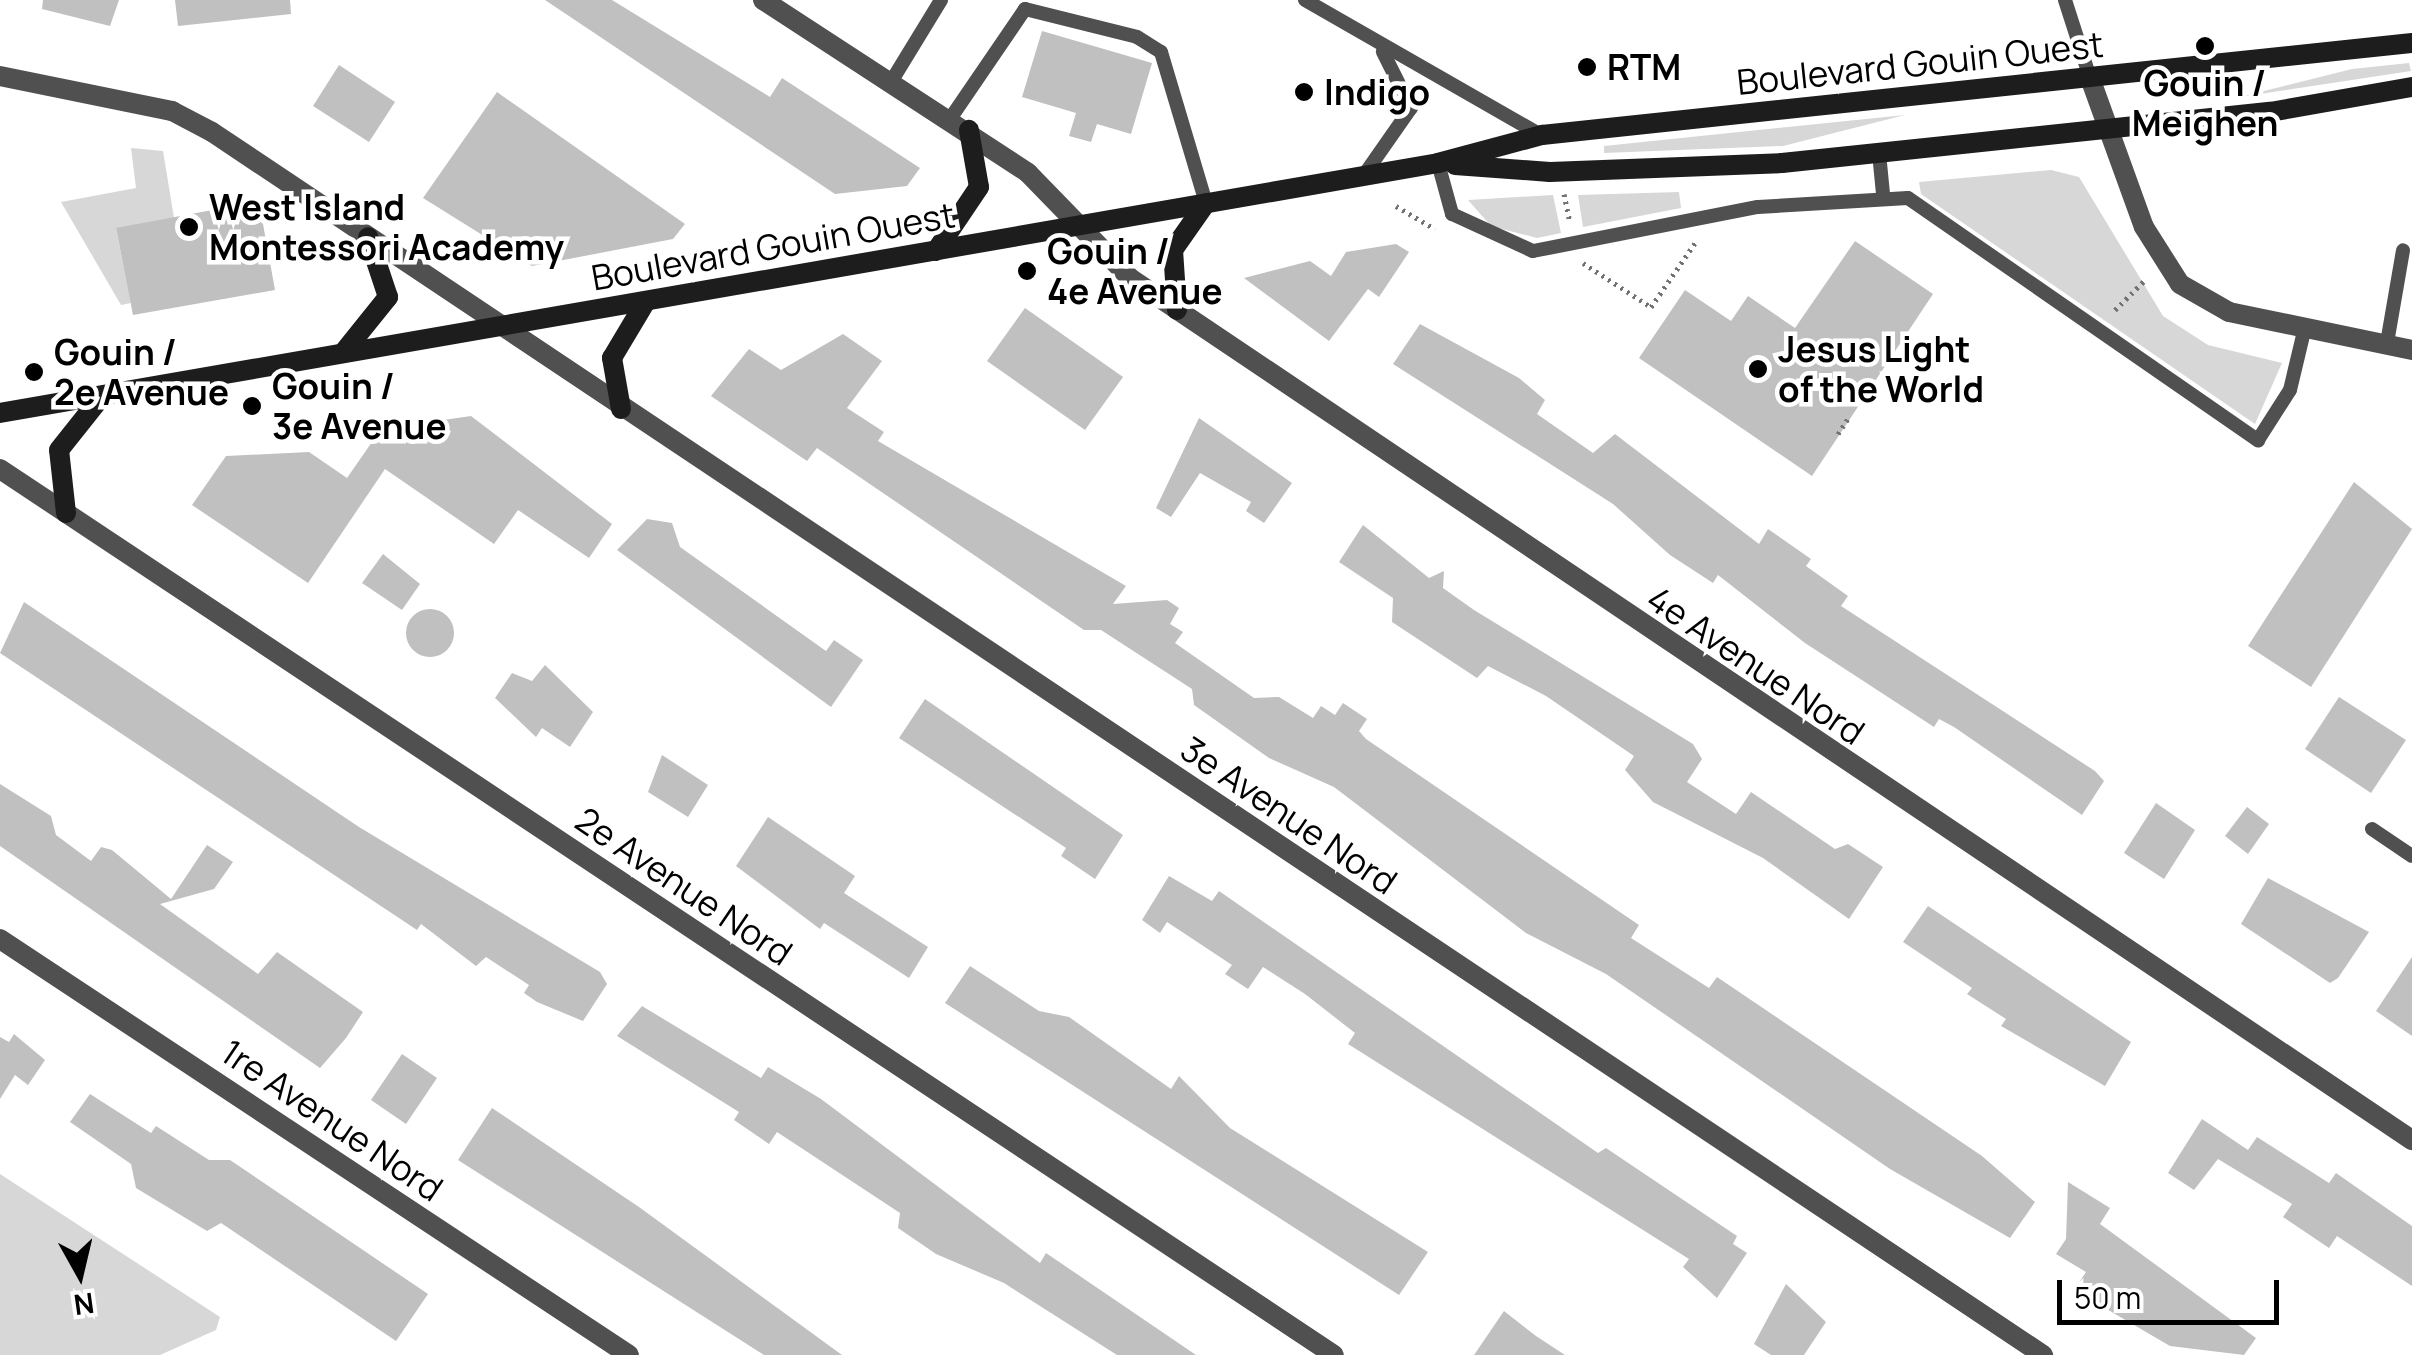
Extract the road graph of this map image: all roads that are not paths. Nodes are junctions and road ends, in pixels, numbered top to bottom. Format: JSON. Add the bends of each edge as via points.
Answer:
{"nodes":[{"id":1,"x":762,"y":0,"type":"edge"},
{"id":2,"x":940,"y":0,"type":"edge"},
{"id":3,"x":1305,"y":0,"type":"edge"},
{"id":4,"x":2065,"y":0,"type":"edge"},
{"id":5,"x":2412,"y":43,"type":"edge"},
{"id":6,"x":1379,"y":47,"type":"junction"},
{"id":7,"x":0,"y":76,"type":"edge"},
{"id":8,"x":2090,"y":78,"type":"junction"},
{"id":9,"x":891,"y":82,"type":"junction"},
{"id":10,"x":2412,"y":87,"type":"edge"},
{"id":11,"x":950,"y":118,"type":"junction"},
{"id":12,"x":2107,"y":129,"type":"junction"},
{"id":13,"x":968,"y":130,"type":"junction"},
{"id":14,"x":1542,"y":135,"type":"junction"},
{"id":15,"x":1879,"y":153,"type":"junction"},
{"id":16,"x":1438,"y":164,"type":"junction"},
{"id":17,"x":1364,"y":175,"type":"junction"},
{"id":18,"x":1883,"y":194,"type":"junction"},
{"id":19,"x":1206,"y":203,"type":"junction"},
{"id":20,"x":1079,"y":226,"type":"junction"},
{"id":21,"x":368,"y":237,"type":"junction"},
{"id":22,"x":2403,"y":250,"type":"dead end"},
{"id":23,"x":936,"y":251,"type":"junction"},
{"id":24,"x":646,"y":301,"type":"junction"},
{"id":25,"x":1176,"y":310,"type":"junction"},
{"id":26,"x":501,"y":326,"type":"junction"},
{"id":27,"x":2305,"y":327,"type":"junction"},
{"id":28,"x":2387,"y":342,"type":"junction"},
{"id":29,"x":2412,"y":350,"type":"edge"},
{"id":30,"x":342,"y":354,"type":"junction"},
{"id":31,"x":102,"y":396,"type":"junction"},
{"id":32,"x":621,"y":409,"type":"junction"},
{"id":33,"x":0,"y":413,"type":"edge"},
{"id":34,"x":0,"y":469,"type":"edge"},
{"id":35,"x":66,"y":512,"type":"junction"},
{"id":36,"x":2372,"y":829,"type":"dead end"},
{"id":37,"x":2412,"y":856,"type":"edge"},
{"id":38,"x":0,"y":938,"type":"edge"},
{"id":39,"x":2412,"y":1140,"type":"edge"},
{"id":40,"x":629,"y":1355,"type":"edge"},
{"id":41,"x":1334,"y":1355,"type":"edge"},
{"id":42,"x":2043,"y":1355,"type":"edge"}],
"edges":[{"from":1,"to":9,"type":"street","name":"4e Avenue Nord"},
{"from":2,"to":9,"type":"lane"},
{"from":3,"to":6,"type":"lane"},
{"from":4,"to":8,"type":"lane"},
{"from":5,"to":8,"type":"main road","name":"Boulevard Gouin Ouest"},
{"from":6,"to":14,"type":"lane"},
{"from":6,"to":17,"type":"lane","via":[[1411,108]]},
{"from":7,"to":21,"type":"street","name":"3e Avenue Nord","via":[[184,116]]},
{"from":8,"to":12,"type":"street"},
{"from":8,"to":14,"type":"main road","name":"Boulevard Gouin Ouest"},
{"from":9,"to":11,"type":"street","name":"4e Avenue Nord"},
{"from":10,"to":12,"type":"main road","name":"Boulevard Gouin Ouest"},
{"from":11,"to":13,"type":"street","name":"4e Avenue Nord"},
{"from":11,"to":19,"type":"lane","via":[[1025,9],[1137,38],[1164,58]]},
{"from":12,"to":15,"type":"main road","name":"Boulevard Gouin Ouest"},
{"from":12,"to":27,"type":"street","via":[[2144,228],[2180,284],[2229,312]]},
{"from":13,"to":20,"type":"street","name":"4e Avenue Nord","via":[[1042,185]]},
{"from":13,"to":23,"type":"main road","via":[[979,186]]},
{"from":14,"to":16,"type":"main road","name":"Boulevard Gouin Ouest"},
{"from":15,"to":16,"type":"main road","name":"Boulevard Gouin Ouest","via":[[1550,172]]},
{"from":15,"to":18,"type":"lane"},
{"from":16,"to":17,"type":"main road","name":"Boulevard Gouin Ouest"},
{"from":16,"to":18,"type":"lane","via":[[1452,214],[1533,250],[1758,206]]},
{"from":17,"to":19,"type":"main road","name":"Boulevard Gouin Ouest"},
{"from":18,"to":27,"type":"lane","via":[[1918,204],[2258,440],[2290,390]]},
{"from":19,"to":20,"type":"main road","name":"Boulevard Gouin Ouest"},
{"from":19,"to":25,"type":"main road","via":[[1173,250]]},
{"from":20,"to":23,"type":"main road","name":"Boulevard Gouin Ouest"},
{"from":20,"to":25,"type":"street","name":"4e Avenue Nord","via":[[1109,261]]},
{"from":21,"to":26,"type":"street","name":"3e Avenue Nord"},
{"from":21,"to":30,"type":"main road","via":[[388,296]]},
{"from":22,"to":28,"type":"lane"},
{"from":23,"to":24,"type":"main road","name":"Boulevard Gouin Ouest"},
{"from":24,"to":26,"type":"main road","name":"Boulevard Gouin Ouest"},
{"from":24,"to":32,"type":"main road","via":[[612,358]]},
{"from":25,"to":39,"type":"street","name":"4e Avenue Nord"},
{"from":26,"to":30,"type":"main road","name":"Boulevard Gouin Ouest"},
{"from":26,"to":32,"type":"street","name":"3e Avenue Nord"},
{"from":27,"to":28,"type":"street"},
{"from":28,"to":29,"type":"street"},
{"from":30,"to":31,"type":"main road","name":"Boulevard Gouin Ouest"},
{"from":31,"to":33,"type":"main road","name":"Boulevard Gouin Ouest"},
{"from":31,"to":35,"type":"main road","via":[[59,450]]},
{"from":32,"to":42,"type":"street","name":"3e Avenue Nord"},
{"from":34,"to":35,"type":"street","name":"2e Avenue Nord"},
{"from":35,"to":41,"type":"street","name":"2e Avenue Nord"},
{"from":36,"to":37,"type":"lane"},
{"from":38,"to":40,"type":"street","name":"1re Avenue Nord"}]}
